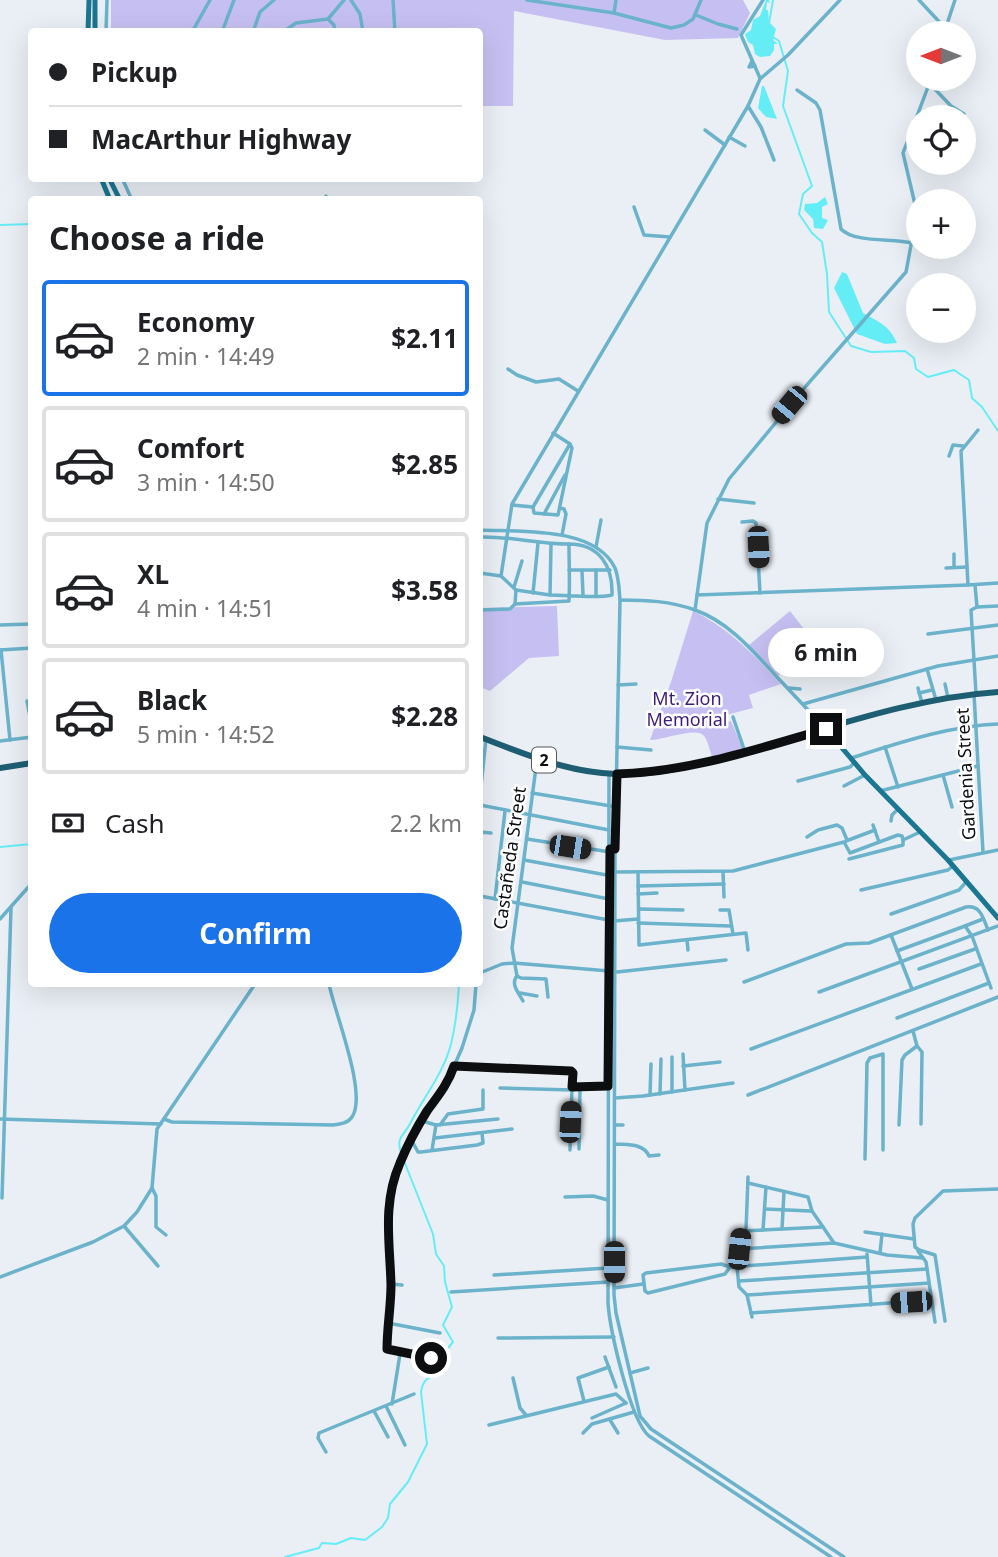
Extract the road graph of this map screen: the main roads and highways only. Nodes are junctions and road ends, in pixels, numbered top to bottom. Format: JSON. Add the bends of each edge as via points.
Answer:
{"nodes":[{"id":1,"x":89,"y":0,"type":"edge"},
{"id":2,"x":95,"y":0,"type":"edge"},
{"id":3,"x":88,"y":28,"type":"edge"},
{"id":4,"x":95,"y":28,"type":"edge"},
{"id":5,"x":998,"y":692,"type":"edge"},
{"id":6,"x":826,"y":729,"type":"junction"},
{"id":7,"x":483,"y":738,"type":"edge"},
{"id":8,"x":28,"y":764,"type":"edge"},
{"id":9,"x":0,"y":768,"type":"edge"},
{"id":10,"x":998,"y":918,"type":"edge"}],
"edges":[{"from":1,"to":3,"type":"main road"},
{"from":2,"to":4,"type":"main road"},
{"from":5,"to":6,"type":"highway","number":"2","via":[[922,703]]},
{"from":6,"to":7,"type":"highway","number":"2","via":[[668,771],[613,774],[569,767]]},
{"from":6,"to":10,"type":"main road"},
{"from":8,"to":9,"type":"highway"}]}
